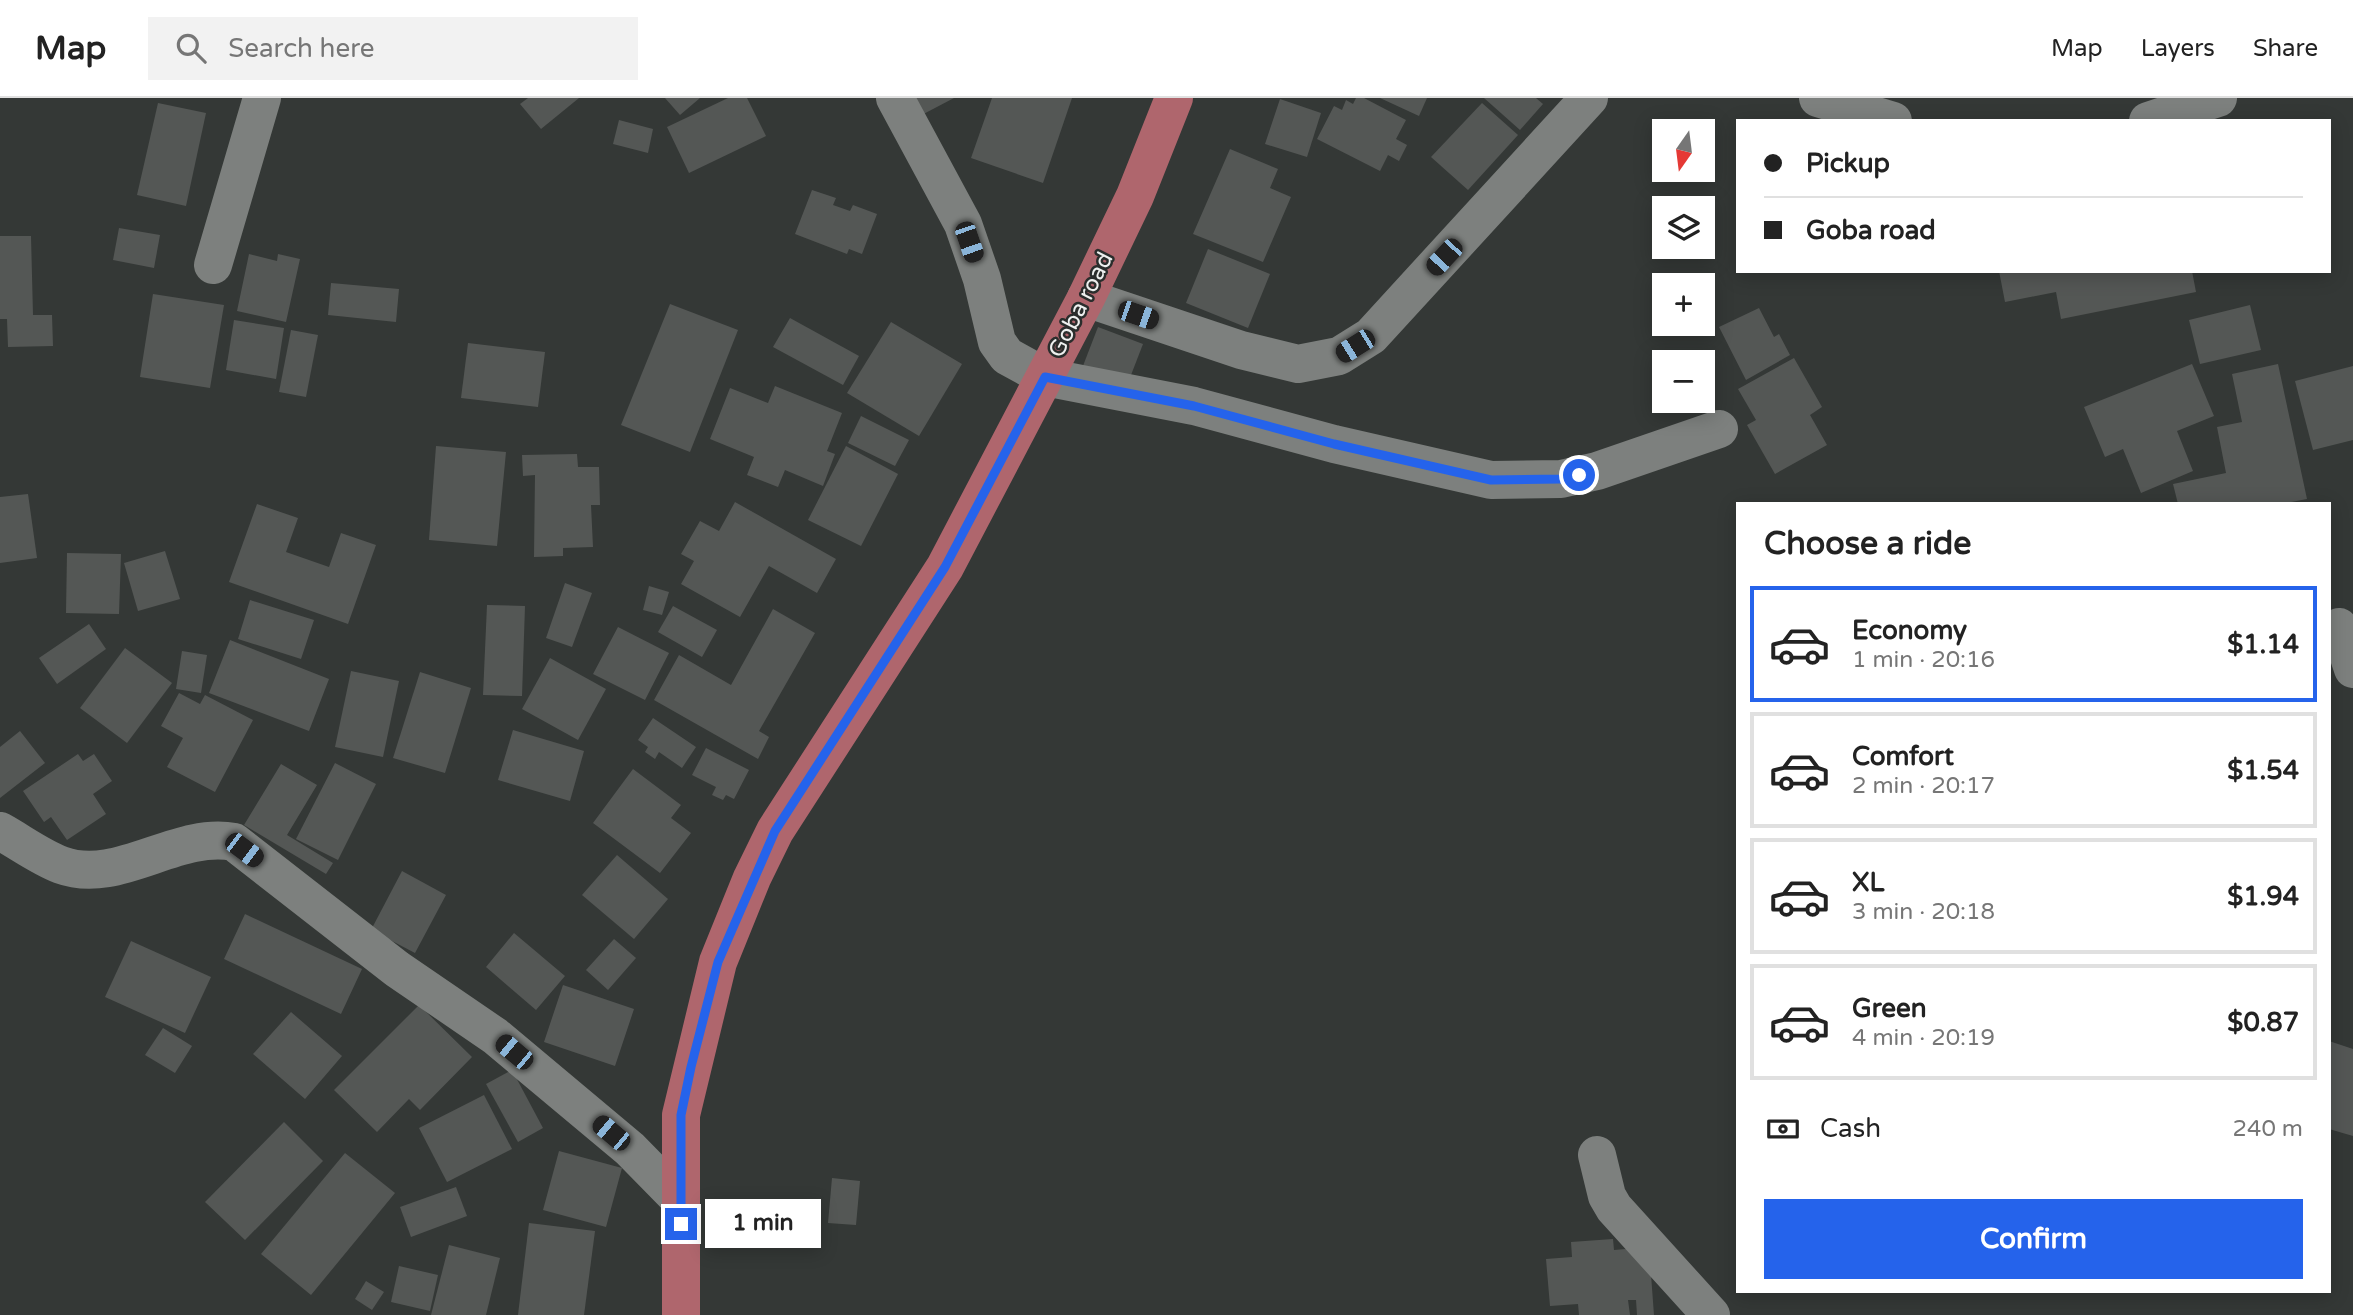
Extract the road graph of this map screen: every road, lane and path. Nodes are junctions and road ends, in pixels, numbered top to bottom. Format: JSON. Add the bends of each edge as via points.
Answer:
{"nodes":[{"id":1,"x":262,"y":98,"type":"edge"},
{"id":2,"x":895,"y":98,"type":"edge"},
{"id":3,"x":1174,"y":98,"type":"edge"},
{"id":4,"x":1589,"y":98,"type":"edge"},
{"id":5,"x":1818,"y":98,"type":"edge"},
{"id":6,"x":2218,"y":98,"type":"edge"},
{"id":7,"x":1886,"y":119,"type":"edge"},
{"id":8,"x":2154,"y":119,"type":"edge"},
{"id":9,"x":213,"y":265,"type":"dead end"},
{"id":10,"x":1086,"y":298,"type":"junction"},
{"id":11,"x":1045,"y":377,"type":"junction"},
{"id":12,"x":1720,"y":429,"type":"dead end"},
{"id":13,"x":2339,"y":627,"type":"dead end"},
{"id":14,"x":2353,"y":669,"type":"edge"},
{"id":15,"x":0,"y":831,"type":"edge"},
{"id":16,"x":1597,"y":1155,"type":"dead end"},
{"id":17,"x":681,"y":1201,"type":"junction"},
{"id":18,"x":681,"y":1315,"type":"edge"},
{"id":19,"x":1711,"y":1315,"type":"edge"}],
"edges":[{"from":1,"to":9,"type":"street"},
{"from":2,"to":11,"type":"street","via":[[962,223],[997,342],[1007,356]]},
{"from":3,"to":10,"type":"main road","name":"Goba road","via":[[1135,196]]},
{"from":4,"to":10,"type":"street","via":[[1371,336],[1339,356],[1298,364],[1241,350]]},
{"from":5,"to":7,"type":"street"},
{"from":6,"to":8,"type":"street"},
{"from":10,"to":11,"type":"main road","name":"Goba road"},
{"from":11,"to":12,"type":"street","via":[[1194,406],[1491,480],[1561,479],[1597,471]]},
{"from":11,"to":17,"type":"main road","name":"Goba road","via":[[945,567],[775,831],[752,878],[718,962],[691,1067],[681,1115]]},
{"from":13,"to":14,"type":"street"},
{"from":15,"to":17,"type":"street","via":[[78,869],[102,869],[199,841],[234,842],[397,969],[495,1036],[630,1149]]},
{"from":16,"to":19,"type":"street","via":[[1614,1209]]},
{"from":17,"to":18,"type":"main road","name":"Goba road"}]}
